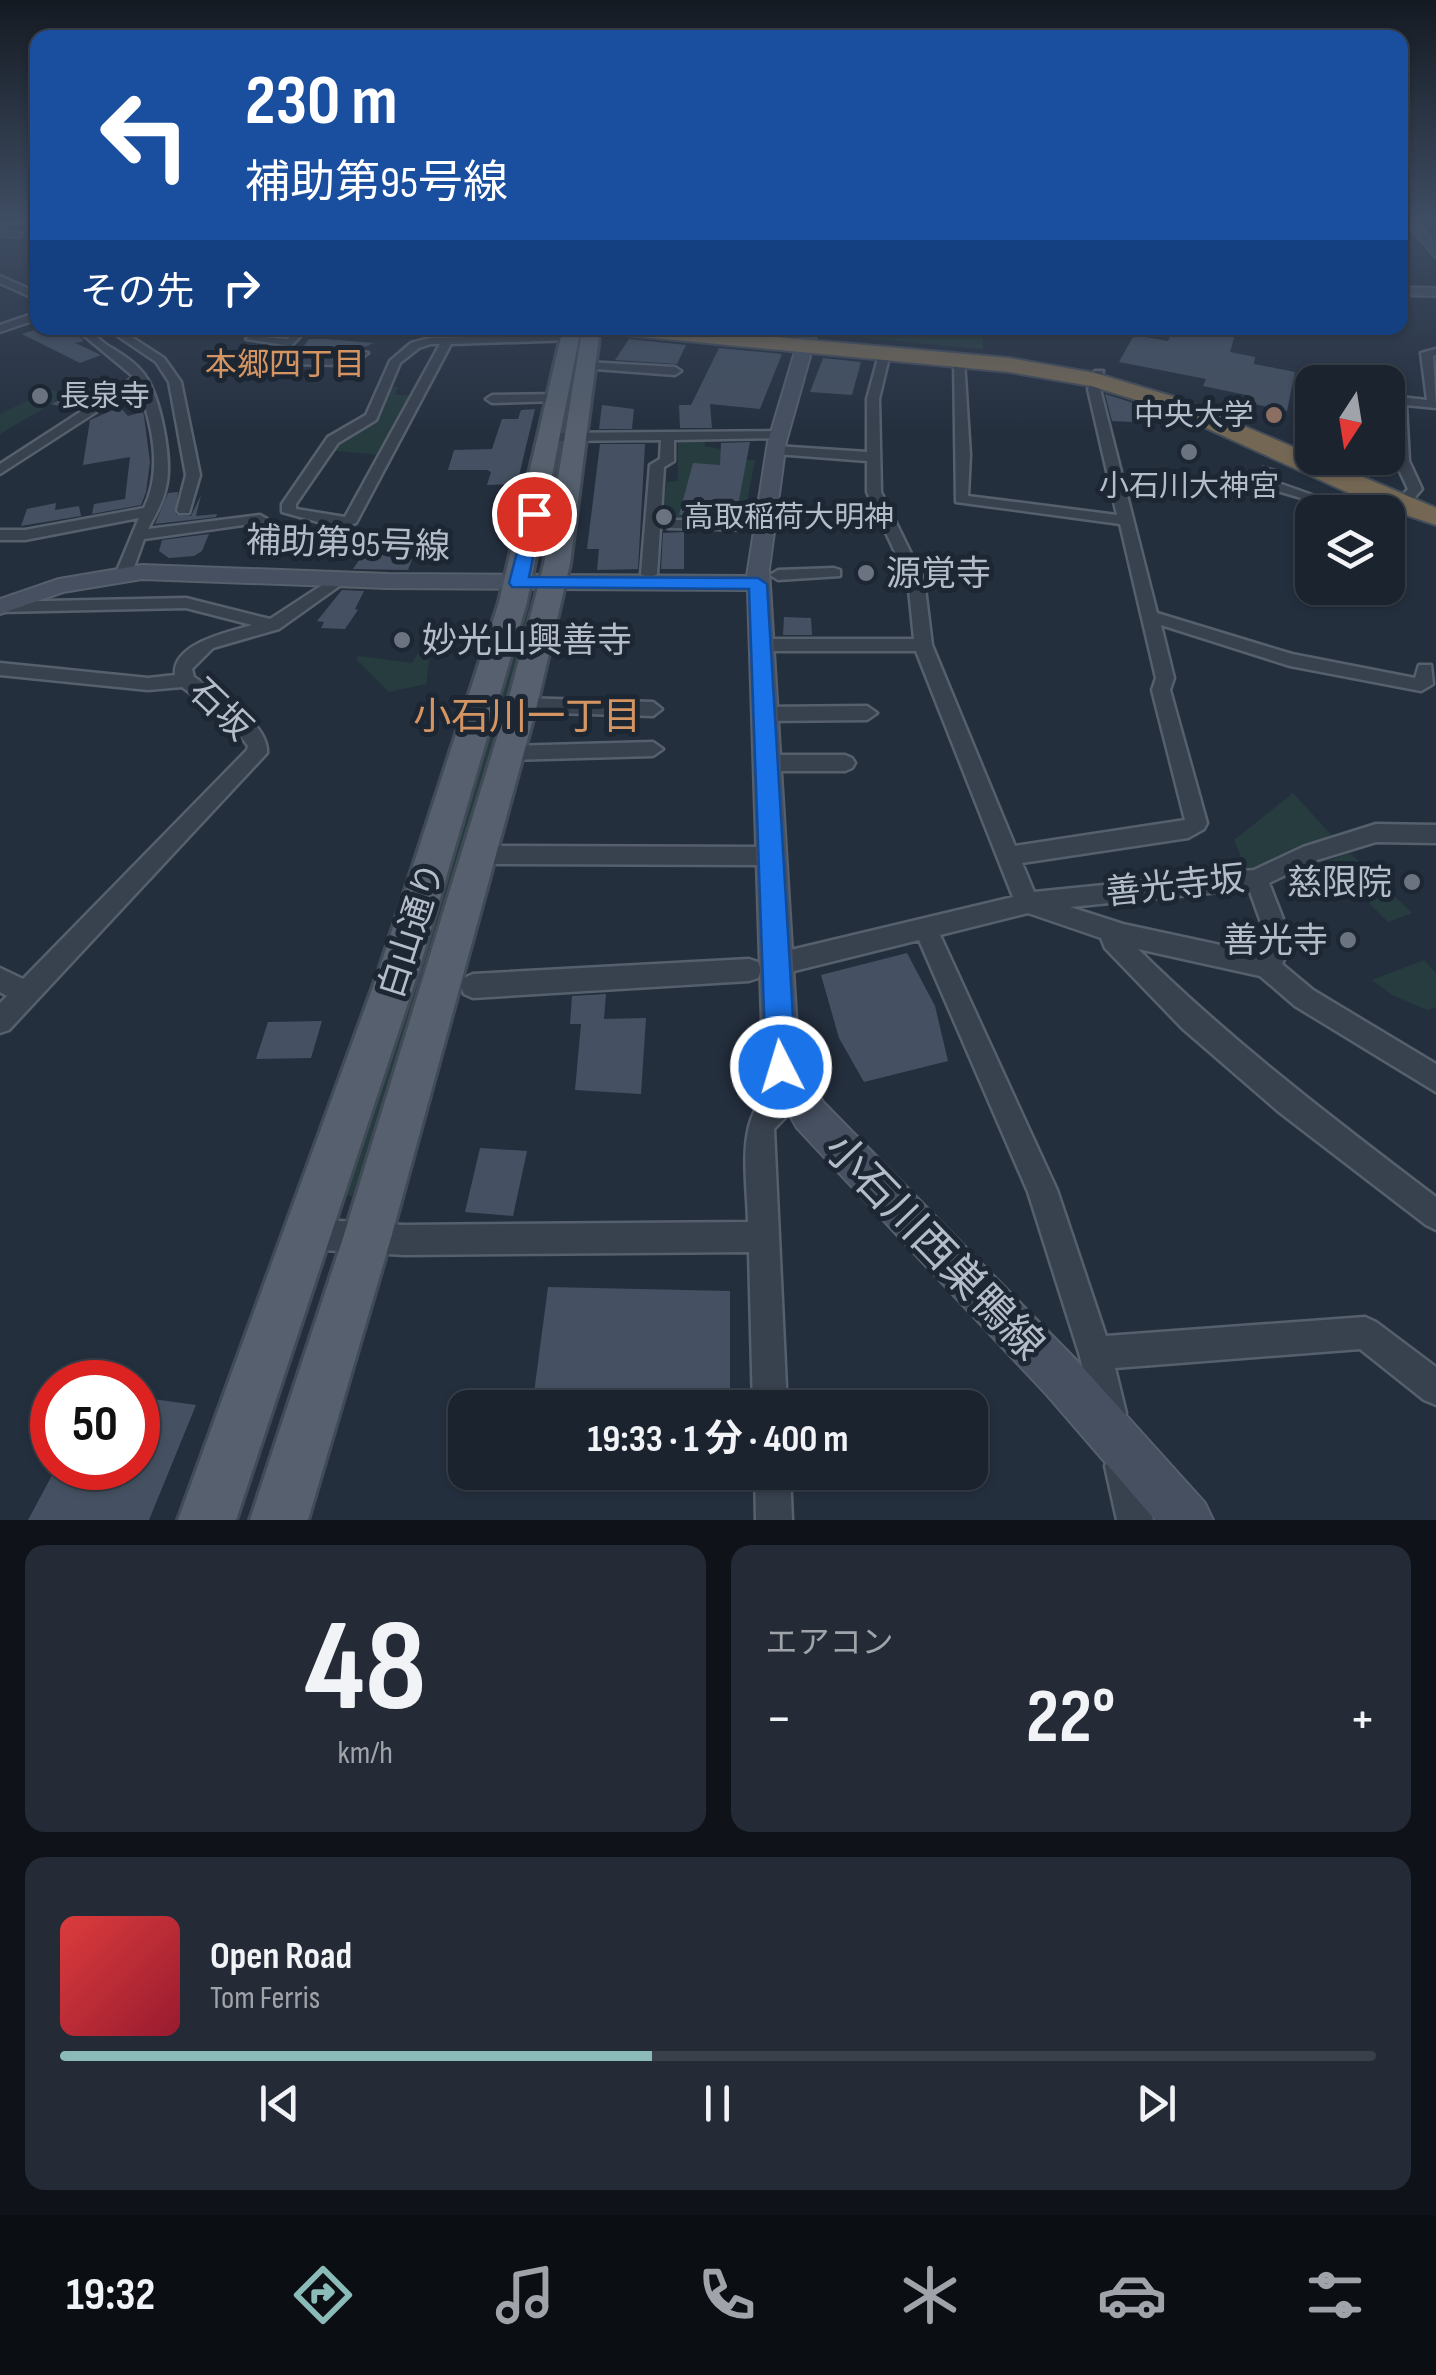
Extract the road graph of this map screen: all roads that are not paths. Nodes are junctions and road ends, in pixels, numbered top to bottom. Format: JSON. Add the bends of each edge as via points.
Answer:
{"nodes":[{"id":1,"x":30,"y":318,"type":"edge"},
{"id":2,"x":0,"y":329,"type":"edge"},
{"id":3,"x":86,"y":335,"type":"edge"},
{"id":4,"x":122,"y":335,"type":"edge"},
{"id":5,"x":297,"y":335,"type":"edge"},
{"id":6,"x":539,"y":335,"type":"edge"},
{"id":7,"x":570,"y":335,"type":"edge"},
{"id":8,"x":591,"y":335,"type":"edge"},
{"id":9,"x":765,"y":335,"type":"edge"},
{"id":10,"x":782,"y":335,"type":"edge"},
{"id":11,"x":808,"y":337,"type":"edge"},
{"id":12,"x":252,"y":339,"type":"dead end"},
{"id":13,"x":447,"y":341,"type":"junction"},
{"id":14,"x":1436,"y":352,"type":"edge"},
{"id":15,"x":884,"y":353,"type":"junction"},
{"id":16,"x":362,"y":354,"type":"dead end"},
{"id":17,"x":278,"y":360,"type":"dead end"},
{"id":18,"x":958,"y":360,"type":"junction"},
{"id":19,"x":586,"y":366,"type":"junction"},
{"id":20,"x":675,"y":372,"type":"dead end"},
{"id":21,"x":1097,"y":377,"type":"junction"},
{"id":22,"x":141,"y":378,"type":"junction"},
{"id":23,"x":557,"y":398,"type":"junction"},
{"id":24,"x":492,"y":399,"type":"dead end"},
{"id":25,"x":668,"y":436,"type":"junction"},
{"id":26,"x":549,"y":437,"type":"junction"},
{"id":27,"x":576,"y":438,"type":"junction"},
{"id":28,"x":778,"y":442,"type":"junction"},
{"id":29,"x":873,"y":457,"type":"junction"},
{"id":30,"x":0,"y":470,"type":"edge"},
{"id":31,"x":1268,"y":471,"type":"dead end"},
{"id":32,"x":1305,"y":495,"type":"edge"},
{"id":33,"x":1390,"y":495,"type":"edge"},
{"id":34,"x":1405,"y":500,"type":"edge"},
{"id":35,"x":1405,"y":501,"type":"edge"},
{"id":36,"x":1405,"y":502,"type":"edge"},
{"id":37,"x":1436,"y":508,"type":"edge"},
{"id":38,"x":184,"y":510,"type":"dead end"},
{"id":39,"x":151,"y":511,"type":"junction"},
{"id":40,"x":1436,"y":517,"type":"edge"},
{"id":41,"x":260,"y":519,"type":"dead end"},
{"id":42,"x":1126,"y":520,"type":"junction"},
{"id":43,"x":674,"y":525,"type":"dead end"},
{"id":44,"x":764,"y":525,"type":"junction"},
{"id":45,"x":0,"y":535,"type":"edge"},
{"id":46,"x":136,"y":535,"type":"junction"},
{"id":47,"x":124,"y":573,"type":"junction"},
{"id":48,"x":834,"y":573,"type":"dead end"},
{"id":49,"x":649,"y":574,"type":"dead end"},
{"id":50,"x":339,"y":579,"type":"junction"},
{"id":51,"x":768,"y":579,"type":"junction"},
{"id":52,"x":536,"y":583,"type":"junction"},
{"id":53,"x":0,"y":607,"type":"edge"},
{"id":54,"x":1150,"y":616,"type":"junction"},
{"id":55,"x":273,"y":625,"type":"junction"},
{"id":56,"x":761,"y":645,"type":"junction"},
{"id":57,"x":923,"y":645,"type":"junction"},
{"id":58,"x":0,"y":669,"type":"edge"},
{"id":59,"x":1425,"y":669,"type":"dead end"},
{"id":60,"x":186,"y":680,"type":"junction"},
{"id":61,"x":522,"y":705,"type":"junction"},
{"id":62,"x":653,"y":709,"type":"dead end"},
{"id":63,"x":867,"y":713,"type":"dead end"},
{"id":64,"x":764,"y":714,"type":"junction"},
{"id":65,"x":654,"y":750,"type":"dead end"},
{"id":66,"x":508,"y":753,"type":"junction"},
{"id":67,"x":766,"y":763,"type":"junction"},
{"id":68,"x":845,"y":763,"type":"dead end"},
{"id":69,"x":1436,"y":834,"type":"edge"},
{"id":70,"x":480,"y":855,"type":"junction"},
{"id":71,"x":769,"y":856,"type":"junction"},
{"id":72,"x":1007,"y":858,"type":"junction"},
{"id":73,"x":1256,"y":878,"type":"junction"},
{"id":74,"x":1028,"y":903,"type":"junction"},
{"id":75,"x":926,"y":930,"type":"junction"},
{"id":76,"x":1111,"y":931,"type":"junction"},
{"id":77,"x":1267,"y":966,"type":"junction"},
{"id":78,"x":762,"y":967,"type":"junction"},
{"id":79,"x":0,"y":979,"type":"edge"},
{"id":80,"x":474,"y":986,"type":"dead end"},
{"id":81,"x":26,"y":994,"type":"junction"},
{"id":82,"x":0,"y":1021,"type":"edge"},
{"id":83,"x":1436,"y":1080,"type":"edge"},
{"id":84,"x":792,"y":1090,"type":"junction"},
{"id":85,"x":1436,"y":1215,"type":"edge"},
{"id":86,"x":308,"y":1234,"type":"junction"},
{"id":87,"x":764,"y":1237,"type":"junction"},
{"id":88,"x":367,"y":1238,"type":"junction"},
{"id":89,"x":1095,"y":1353,"type":"junction"},
{"id":90,"x":1436,"y":1388,"type":"edge"},
{"id":91,"x":769,"y":1390,"type":"edge"},
{"id":92,"x":1116,"y":1438,"type":"junction"},
{"id":93,"x":773,"y":1490,"type":"edge"},
{"id":94,"x":207,"y":1520,"type":"edge"},
{"id":95,"x":279,"y":1520,"type":"edge"},
{"id":96,"x":774,"y":1520,"type":"edge"},
{"id":97,"x":1135,"y":1520,"type":"edge"},
{"id":98,"x":1188,"y":1520,"type":"edge"}],
"edges":[{"from":1,"to":2,"type":"street"},
{"from":3,"to":22,"type":"street"},
{"from":4,"to":38,"type":"street","via":[[160,360],[175,382],[193,475]]},
{"from":5,"to":12,"type":"street","via":[[291,343]]},
{"from":6,"to":13,"type":"street"},
{"from":7,"to":23,"type":"main road","name":"白山通り"},
{"from":8,"to":19,"type":"main road","name":"白山通り"},
{"from":9,"to":11,"type":"highway"},
{"from":10,"to":11,"type":"highway"},
{"from":11,"to":15,"type":"highway"},
{"from":11,"to":21,"type":"highway","via":[[1027,361]]},
{"from":11,"to":28,"type":"main road","name":"小石川西巣鴨線"},
{"from":13,"to":13,"type":"street","via":[[418,344],[391,366],[371,418],[329,444],[289,512],[351,520]]},
{"from":14,"to":34,"type":"street","via":[[1426,354],[1434,405],[1400,402],[1402,461],[1415,489]]},
{"from":15,"to":18,"type":"highway"},
{"from":15,"to":29,"type":"street","via":[[873,399]]},
{"from":16,"to":17,"type":"street","via":[[351,362]]},
{"from":18,"to":21,"type":"highway"},
{"from":18,"to":42,"type":"street","via":[[960,499]]},
{"from":19,"to":20,"type":"street"},
{"from":19,"to":27,"type":"main road","name":"白山通り"},
{"from":21,"to":33,"type":"highway"},
{"from":21,"to":42,"type":"street","via":[[1094,389]]},
{"from":22,"to":30,"type":"street"},
{"from":22,"to":39,"type":"street","via":[[164,474]]},
{"from":23,"to":24,"type":"street"},
{"from":23,"to":26,"type":"main road","name":"白山通り"},
{"from":25,"to":27,"type":"street"},
{"from":25,"to":28,"type":"street"},
{"from":25,"to":49,"type":"street","via":[[667,461],[657,465]]},
{"from":26,"to":27,"type":"street"},
{"from":26,"to":52,"type":"main road","name":"白山通り"},
{"from":27,"to":52,"type":"main road","name":"白山通り"},
{"from":28,"to":29,"type":"street"},
{"from":28,"to":44,"type":"main road","name":"小石川西巣鴨線"},
{"from":29,"to":57,"type":"street","via":[[874,492],[918,587]]},
{"from":31,"to":32,"type":"street","via":[[1262,482]]},
{"from":35,"to":37,"type":"highway"},
{"from":36,"to":40,"type":"highway"},
{"from":39,"to":45,"type":"street"},
{"from":39,"to":46,"type":"street"},
{"from":41,"to":46,"type":"street"},
{"from":42,"to":54,"type":"street"},
{"from":43,"to":44,"type":"street"},
{"from":44,"to":51,"type":"main road","name":"小石川西巣鴨線"},
{"from":46,"to":47,"type":"street"},
{"from":47,"to":50,"type":"main road","name":"補助第95号線"},
{"from":47,"to":53,"type":"main road","name":"補助第95号線"},
{"from":48,"to":51,"type":"street"},
{"from":50,"to":52,"type":"main road","name":"補助第95号線"},
{"from":50,"to":55,"type":"street","name":"石坂"},
{"from":51,"to":52,"type":"main road","name":"補助第95号線"},
{"from":51,"to":56,"type":"main road","name":"小石川西巣鴨線"},
{"from":52,"to":61,"type":"main road","name":"白山通り"},
{"from":52,"to":86,"type":"main road","name":"白山通り"},
{"from":53,"to":55,"type":"street","via":[[186,603]]},
{"from":54,"to":59,"type":"street","via":[[1316,665],[1421,685]]},
{"from":54,"to":72,"type":"street","via":[[1195,826]]},
{"from":55,"to":60,"type":"street","name":"石坂","via":[[208,644],[184,668]]},
{"from":56,"to":57,"type":"street"},
{"from":56,"to":64,"type":"main road","name":"小石川西巣鴨線"},
{"from":57,"to":72,"type":"street"},
{"from":58,"to":60,"type":"street","via":[[148,684]]},
{"from":60,"to":81,"type":"street","name":"石坂","via":[[237,716],[258,744],[257,753]]},
{"from":61,"to":62,"type":"street"},
{"from":61,"to":66,"type":"main road","name":"白山通り"},
{"from":63,"to":64,"type":"street"},
{"from":64,"to":67,"type":"main road","name":"小石川西巣鴨線"},
{"from":65,"to":66,"type":"street"},
{"from":66,"to":70,"type":"main road","name":"白山通り"},
{"from":67,"to":68,"type":"street"},
{"from":67,"to":71,"type":"main road","name":"小石川西巣鴨線"},
{"from":69,"to":73,"type":"street","name":"善光寺坂","via":[[1376,832]]},
{"from":70,"to":71,"type":"street"},
{"from":70,"to":88,"type":"main road","name":"白山通り"},
{"from":71,"to":78,"type":"main road","name":"小石川西巣鴨線"},
{"from":72,"to":74,"type":"street"},
{"from":73,"to":74,"type":"street","name":"善光寺坂"},
{"from":73,"to":77,"type":"street","via":[[1280,942]]},
{"from":74,"to":75,"type":"street","name":"善光寺坂"},
{"from":74,"to":76,"type":"street"},
{"from":75,"to":78,"type":"street","name":"善光寺坂"},
{"from":75,"to":89,"type":"street","via":[[1032,1164]]},
{"from":76,"to":77,"type":"street"},
{"from":76,"to":85,"type":"street","via":[[1191,1019]]},
{"from":77,"to":83,"type":"street","via":[[1304,998]]},
{"from":78,"to":80,"type":"street","name":"善光寺坂"},
{"from":78,"to":84,"type":"main road","name":"小石川西巣鴨線"},
{"from":79,"to":81,"type":"street"},
{"from":81,"to":82,"type":"street"},
{"from":84,"to":87,"type":"street","via":[[760,1129]]},
{"from":84,"to":92,"type":"main road","name":"小石川西巣鴨線"},
{"from":86,"to":88,"type":"street"},
{"from":86,"to":94,"type":"main road","name":"白山通り"},
{"from":87,"to":88,"type":"street"},
{"from":87,"to":91,"type":"street"},
{"from":88,"to":95,"type":"main road","name":"白山通り"},
{"from":89,"to":90,"type":"street","via":[[1365,1332]]},
{"from":89,"to":92,"type":"street"},
{"from":92,"to":97,"type":"street"},
{"from":92,"to":98,"type":"main road","name":"小石川西巣鴨線"},
{"from":93,"to":96,"type":"street"}]}
